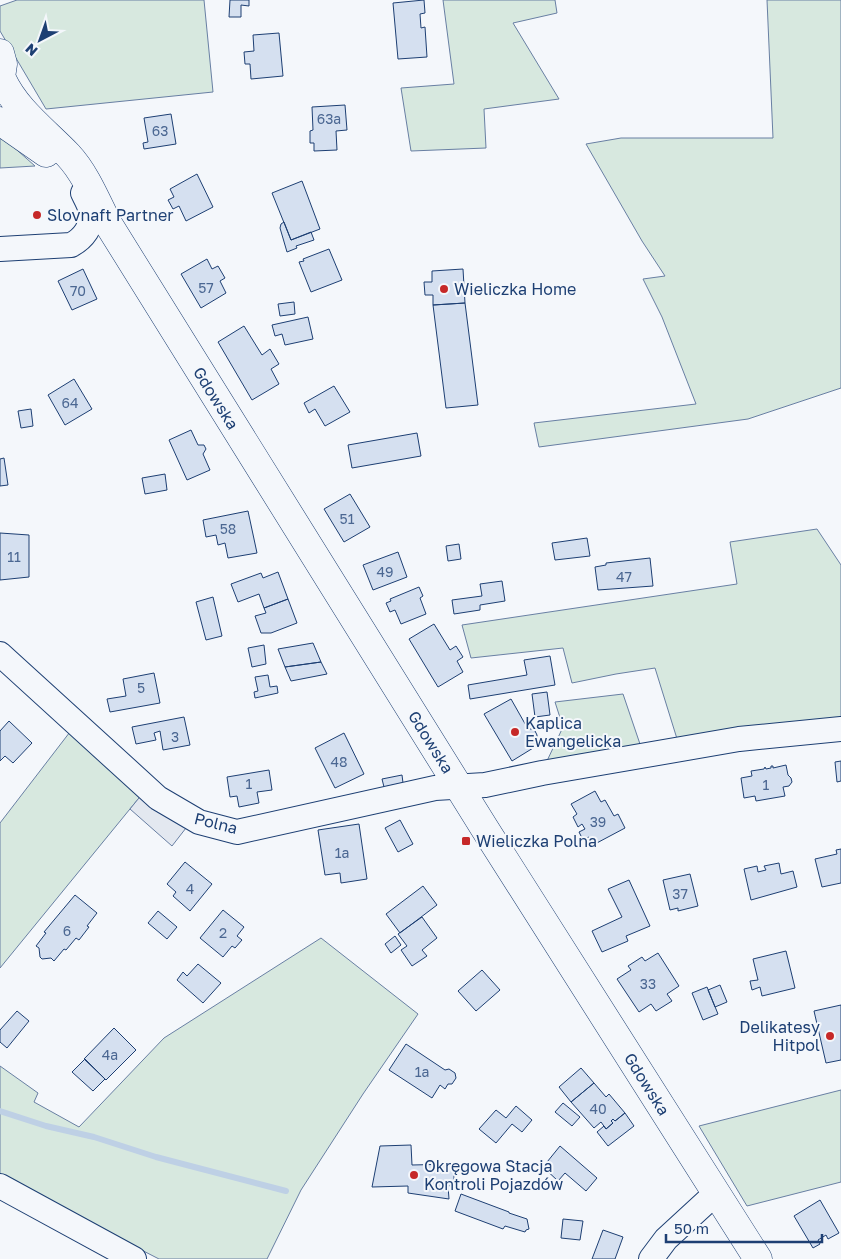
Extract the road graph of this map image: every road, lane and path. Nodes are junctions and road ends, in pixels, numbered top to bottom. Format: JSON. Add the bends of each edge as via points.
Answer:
{"nodes":[{"id":1,"x":1,"y":72,"type":"edge"},
{"id":2,"x":0,"y":121,"type":"edge"},
{"id":3,"x":83,"y":193,"type":"junction"},
{"id":4,"x":107,"y":222,"type":"junction"},
{"id":5,"x":0,"y":249,"type":"edge"},
{"id":6,"x":0,"y":654,"type":"edge"},
{"id":7,"x":841,"y":728,"type":"edge"},
{"id":8,"x":458,"y":786,"type":"junction"},
{"id":9,"x":0,"y":1186,"type":"edge"},
{"id":10,"x":716,"y":1193,"type":"junction"},
{"id":11,"x":134,"y":1259,"type":"edge"},
{"id":12,"x":651,"y":1259,"type":"edge"},
{"id":13,"x":758,"y":1259,"type":"edge"}],
"edges":[{"from":1,"to":4,"type":"main road","name":"Gdowska","via":[[8,93],[69,156]]},
{"from":2,"to":3,"type":"main road","name":"Gdowska","via":[[45,152]]},
{"from":3,"to":4,"type":"main road","name":"Gdowska"},
{"from":3,"to":5,"type":"street","via":[[91,213],[88,230],[81,240],[71,245]]},
{"from":4,"to":8,"type":"main road","name":"Gdowska"},
{"from":6,"to":8,"type":"street","name":"Polna","via":[[158,798],[198,822],[237,832],[435,788]]},
{"from":7,"to":8,"type":"street","name":"Polna","via":[[738,739],[485,786]]},
{"from":8,"to":10,"type":"main road","name":"Gdowska"},
{"from":9,"to":11,"type":"street"},
{"from":10,"to":12,"type":"street","via":[[666,1239]]},
{"from":10,"to":13,"type":"main road","name":"Gdowska"}]}
